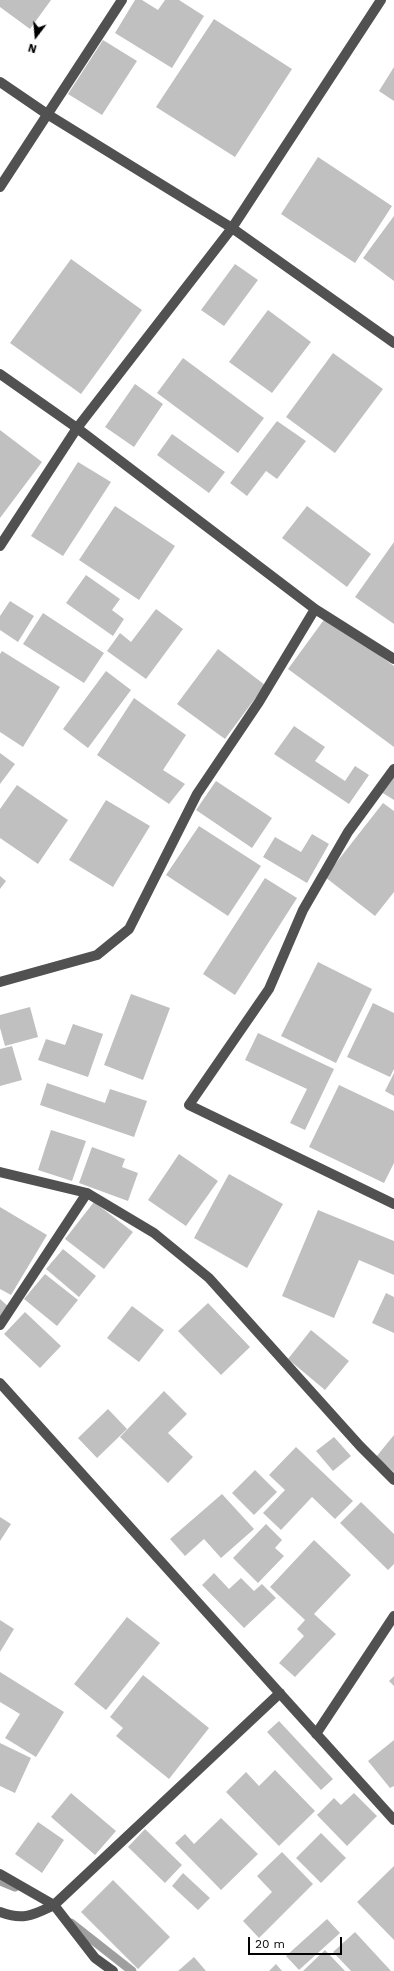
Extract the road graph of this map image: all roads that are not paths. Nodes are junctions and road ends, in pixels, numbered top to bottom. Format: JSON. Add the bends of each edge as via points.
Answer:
{"nodes":[{"id":1,"x":122,"y":0,"type":"edge"},
{"id":2,"x":380,"y":0,"type":"edge"},
{"id":3,"x":0,"y":82,"type":"edge"},
{"id":4,"x":47,"y":114,"type":"junction"},
{"id":5,"x":0,"y":187,"type":"edge"},
{"id":6,"x":232,"y":228,"type":"junction"},
{"id":7,"x":394,"y":343,"type":"edge"},
{"id":8,"x":0,"y":374,"type":"edge"},
{"id":9,"x":77,"y":428,"type":"junction"},
{"id":10,"x":0,"y":546,"type":"edge"},
{"id":11,"x":315,"y":609,"type":"junction"},
{"id":12,"x":394,"y":659,"type":"edge"},
{"id":13,"x":394,"y":768,"type":"edge"},
{"id":14,"x":0,"y":982,"type":"edge"},
{"id":15,"x":0,"y":1172,"type":"edge"},
{"id":16,"x":87,"y":1193,"type":"junction"},
{"id":17,"x":394,"y":1204,"type":"edge"},
{"id":18,"x":0,"y":1325,"type":"edge"},
{"id":19,"x":0,"y":1383,"type":"edge"},
{"id":20,"x":394,"y":1480,"type":"edge"},
{"id":21,"x":394,"y":1616,"type":"edge"},
{"id":22,"x":280,"y":1693,"type":"junction"},
{"id":23,"x":316,"y":1734,"type":"junction"},
{"id":24,"x":394,"y":1820,"type":"edge"},
{"id":25,"x":0,"y":1874,"type":"edge"},
{"id":26,"x":54,"y":1906,"type":"junction"},
{"id":27,"x":0,"y":1912,"type":"edge"},
{"id":28,"x":113,"y":1971,"type":"edge"}],
"edges":[{"from":1,"to":4,"type":"street"},
{"from":2,"to":6,"type":"street"},
{"from":3,"to":4,"type":"street"},
{"from":4,"to":5,"type":"street"},
{"from":4,"to":6,"type":"street"},
{"from":6,"to":7,"type":"street"},
{"from":6,"to":9,"type":"street"},
{"from":8,"to":9,"type":"street"},
{"from":9,"to":10,"type":"street"},
{"from":9,"to":11,"type":"street"},
{"from":11,"to":12,"type":"street"},
{"from":11,"to":14,"type":"street","via":[[259,702],[197,794],[129,928],[97,955]]},
{"from":13,"to":17,"type":"street","via":[[348,832],[303,910],[269,989],[189,1105]]},
{"from":15,"to":16,"type":"street"},
{"from":16,"to":18,"type":"street"},
{"from":16,"to":20,"type":"street","via":[[154,1233],[209,1278],[360,1446]]},
{"from":19,"to":22,"type":"street"},
{"from":21,"to":23,"type":"street"},
{"from":22,"to":23,"type":"street"},
{"from":22,"to":26,"type":"street"},
{"from":23,"to":24,"type":"street"},
{"from":25,"to":26,"type":"street"},
{"from":26,"to":27,"type":"street","via":[[30,1917],[12,1917]]},
{"from":26,"to":28,"type":"street","via":[[95,1958]]}]}
